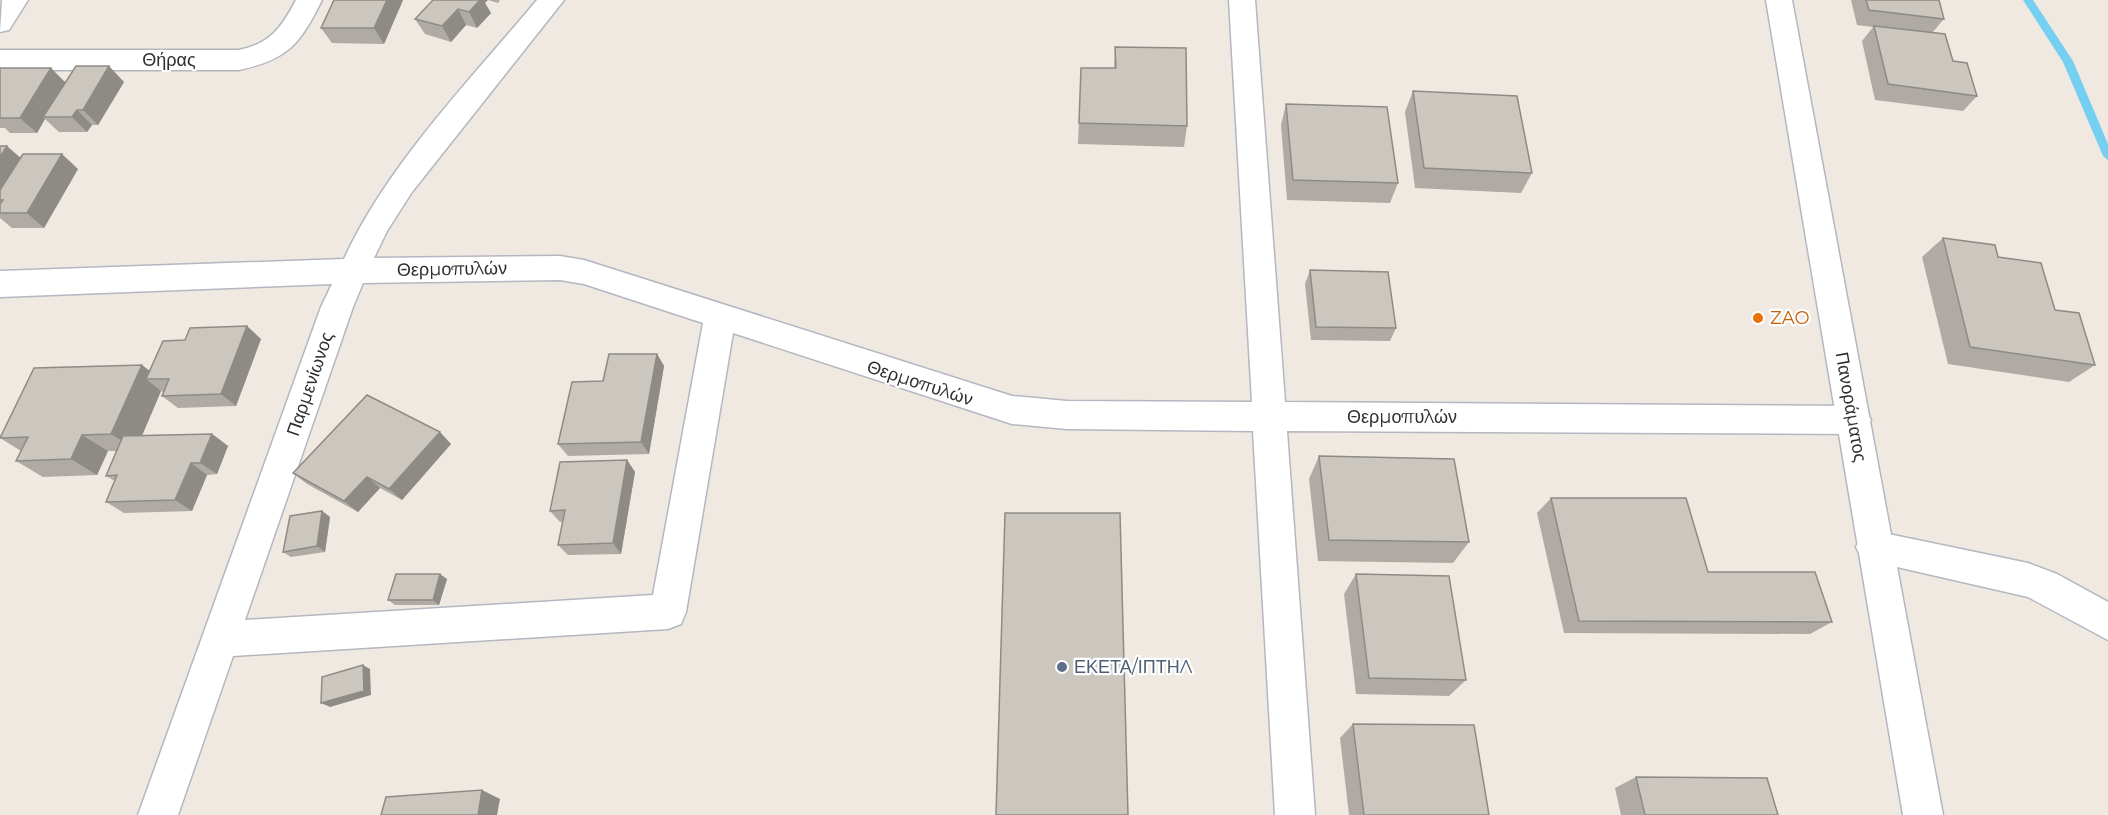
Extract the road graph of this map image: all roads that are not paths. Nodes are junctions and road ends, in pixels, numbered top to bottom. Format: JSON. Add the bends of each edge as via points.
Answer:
{"nodes":[{"id":1,"x":15,"y":0,"type":"edge"},
{"id":2,"x":309,"y":0,"type":"edge"},
{"id":3,"x":551,"y":0,"type":"edge"},
{"id":4,"x":1242,"y":0,"type":"edge"},
{"id":5,"x":1779,"y":0,"type":"edge"},
{"id":6,"x":0,"y":23,"type":"edge"},
{"id":7,"x":0,"y":60,"type":"edge"},
{"id":8,"x":352,"y":272,"type":"junction"},
{"id":9,"x":0,"y":284,"type":"edge"},
{"id":10,"x":720,"y":318,"type":"junction"},
{"id":11,"x":1270,"y":416,"type":"junction"},
{"id":12,"x":1854,"y":420,"type":"junction"},
{"id":13,"x":1874,"y":547,"type":"junction"},
{"id":14,"x":2108,"y":622,"type":"edge"},
{"id":15,"x":220,"y":639,"type":"junction"},
{"id":16,"x":158,"y":815,"type":"edge"},
{"id":17,"x":1295,"y":815,"type":"edge"},
{"id":18,"x":1923,"y":815,"type":"edge"}],
"edges":[{"from":1,"to":6,"type":"street"},
{"from":2,"to":7,"type":"street","name":"Θήρας","via":[[284,43],[260,57]]},
{"from":3,"to":8,"type":"street","name":"Παρμενίωνος","via":[[402,184],[374,226]]},
{"from":4,"to":11,"type":"street"},
{"from":5,"to":12,"type":"street","name":"Πανοράματος"},
{"from":8,"to":9,"type":"street","name":"Θερμοπυλών"},
{"from":8,"to":10,"type":"street","name":"Θερμοπυλών","via":[[515,267],[570,270]]},
{"from":8,"to":15,"type":"street","name":"Παρμενίωνος"},
{"from":10,"to":11,"type":"street","name":"Θερμοπυλών","via":[[1011,410],[1067,415]]},
{"from":10,"to":15,"type":"street","via":[[668,612]]},
{"from":11,"to":12,"type":"street","name":"Θερμοπυλών"},
{"from":11,"to":17,"type":"street"},
{"from":12,"to":13,"type":"street","name":"Πανοράματος"},
{"from":13,"to":14,"type":"street","via":[[2028,580]]},
{"from":13,"to":18,"type":"street","name":"Πανοράματος"},
{"from":15,"to":16,"type":"street","name":"Παρμενίωνος"}]}
